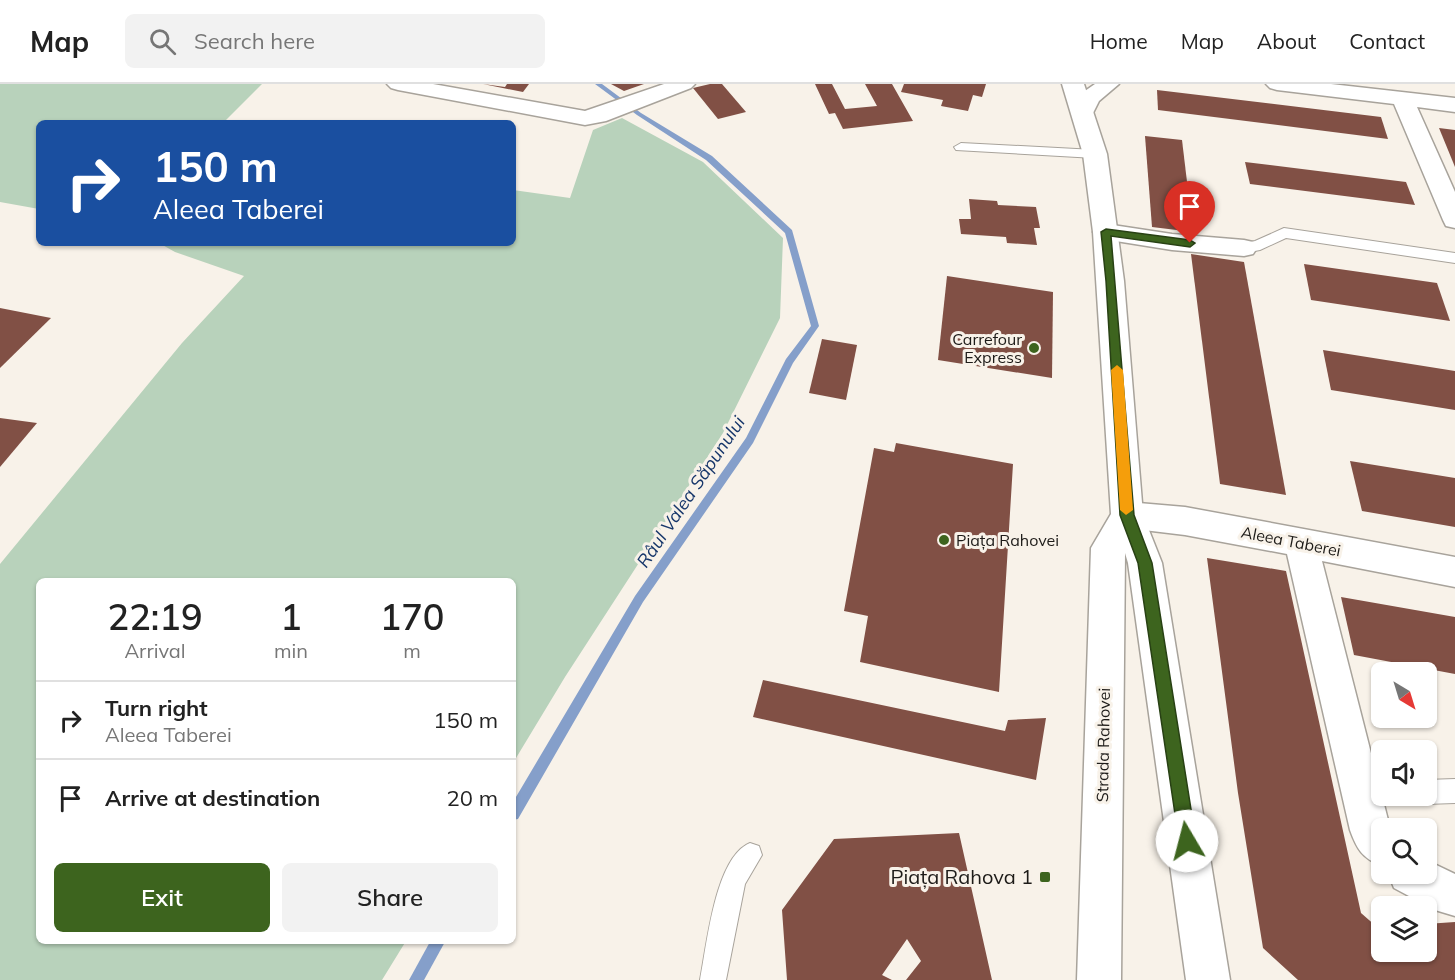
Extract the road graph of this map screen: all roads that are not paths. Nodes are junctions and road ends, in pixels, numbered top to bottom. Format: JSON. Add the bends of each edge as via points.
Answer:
{"nodes":[{"id":1,"x":398,"y":84,"type":"edge"},
{"id":2,"x":684,"y":84,"type":"edge"},
{"id":3,"x":1074,"y":84,"type":"edge"},
{"id":4,"x":1108,"y":84,"type":"edge"},
{"id":5,"x":1282,"y":84,"type":"edge"},
{"id":6,"x":1402,"y":98,"type":"junction"},
{"id":7,"x":1455,"y":105,"type":"edge"},
{"id":8,"x":1083,"y":112,"type":"junction"},
{"id":9,"x":962,"y":147,"type":"dead end"},
{"id":10,"x":1095,"y":154,"type":"junction"},
{"id":11,"x":1455,"y":220,"type":"edge"},
{"id":12,"x":1106,"y":232,"type":"junction"},
{"id":13,"x":1244,"y":248,"type":"joint"},
{"id":14,"x":1455,"y":258,"type":"edge"},
{"id":15,"x":1127,"y":515,"type":"junction"},
{"id":16,"x":1301,"y":543,"type":"junction"},
{"id":17,"x":1455,"y":572,"type":"edge"},
{"id":18,"x":1371,"y":791,"type":"edge"},
{"id":19,"x":1455,"y":791,"type":"edge"},
{"id":20,"x":1437,"y":792,"type":"edge"},
{"id":21,"x":1371,"y":806,"type":"edge"},
{"id":22,"x":1371,"y":831,"type":"edge"},
{"id":23,"x":750,"y":855,"type":"dead end"},
{"id":24,"x":1430,"y":884,"type":"edge"},
{"id":25,"x":1455,"y":895,"type":"edge"},
{"id":26,"x":713,"y":980,"type":"edge"},
{"id":27,"x":1099,"y":980,"type":"edge"},
{"id":28,"x":1208,"y":980,"type":"edge"}],
"edges":[{"from":1,"to":2,"type":"street","via":[[573,116],[598,116]]},
{"from":3,"to":8,"type":"street"},
{"from":4,"to":8,"type":"street","via":[[1090,98]]},
{"from":5,"to":6,"type":"street"},
{"from":6,"to":7,"type":"street"},
{"from":6,"to":11,"type":"street"},
{"from":8,"to":10,"type":"street"},
{"from":9,"to":10,"type":"lane"},
{"from":10,"to":12,"type":"street"},
{"from":12,"to":13,"type":"street"},
{"from":12,"to":15,"type":"street"},
{"from":13,"to":14,"type":"lane","via":[[1258,247],[1284,233]]},
{"from":15,"to":16,"type":"street","name":"Aleea Taberei","via":[[1185,521]]},
{"from":15,"to":27,"type":"street","name":"Strada Rahovei","via":[[1108,548]]},
{"from":15,"to":28,"type":"street","via":[[1145,563]]},
{"from":16,"to":17,"type":"street","name":"Aleea Taberei"},
{"from":16,"to":18,"type":"street"},
{"from":19,"to":20,"type":"lane"},
{"from":21,"to":22,"type":"street"},
{"from":23,"to":26,"type":"lane","via":[[733,879]]},
{"from":24,"to":25,"type":"street"}]}
